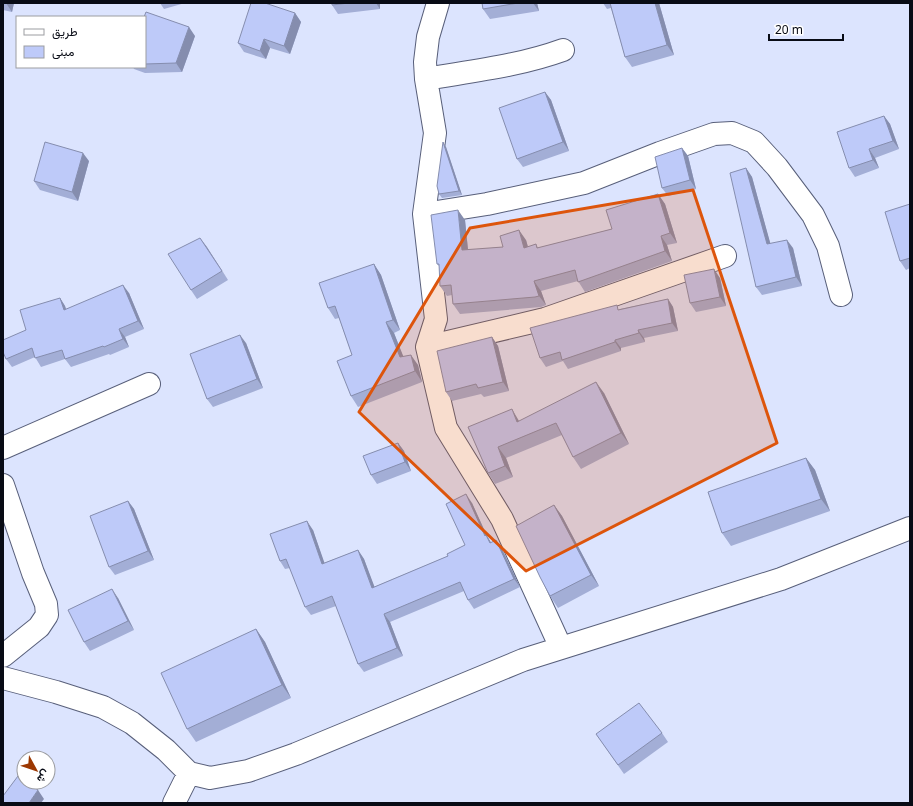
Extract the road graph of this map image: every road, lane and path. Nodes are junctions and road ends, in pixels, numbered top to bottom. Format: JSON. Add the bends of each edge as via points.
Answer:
{"nodes":[{"id":1,"x":438,"y":3,"type":"edge"},
{"id":2,"x":563,"y":50,"type":"dead end"},
{"id":3,"x":426,"y":79,"type":"junction"},
{"id":4,"x":424,"y":214,"type":"junction"},
{"id":5,"x":725,"y":256,"type":"dead end"},
{"id":6,"x":841,"y":295,"type":"dead end"},
{"id":7,"x":428,"y":347,"type":"junction"},
{"id":8,"x":149,"y":384,"type":"dead end"},
{"id":9,"x":3,"y":448,"type":"edge"},
{"id":10,"x":3,"y":486,"type":"edge"},
{"id":11,"x":910,"y":528,"type":"edge"},
{"id":12,"x":561,"y":648,"type":"junction"},
{"id":13,"x":3,"y":656,"type":"edge"},
{"id":14,"x":3,"y":678,"type":"edge"},
{"id":15,"x":189,"y":773,"type":"junction"},
{"id":16,"x":174,"y":803,"type":"edge"}],
"edges":[{"from":1,"to":3,"type":"street","via":[[428,37]]},
{"from":2,"to":3,"type":"street","via":[[496,68]]},
{"from":3,"to":4,"type":"street","via":[[435,133]]},
{"from":4,"to":6,"type":"street","via":[[487,204],[584,183],[714,134],[732,133],[754,142],[777,167],[813,215],[828,246]]},
{"from":4,"to":7,"type":"street","via":[[436,320]]},
{"from":5,"to":7,"type":"street","via":[[544,319]]},
{"from":7,"to":12,"type":"street","via":[[446,428],[502,519]]},
{"from":8,"to":9,"type":"street"},
{"from":10,"to":13,"type":"street","via":[[46,604],[47,615],[39,627]]},
{"from":11,"to":12,"type":"street","via":[[781,579]]},
{"from":12,"to":15,"type":"street","via":[[523,660],[296,754],[248,771],[210,778]]},
{"from":14,"to":15,"type":"street","via":[[102,707],[132,723],[166,750]]},
{"from":15,"to":16,"type":"street"}]}
